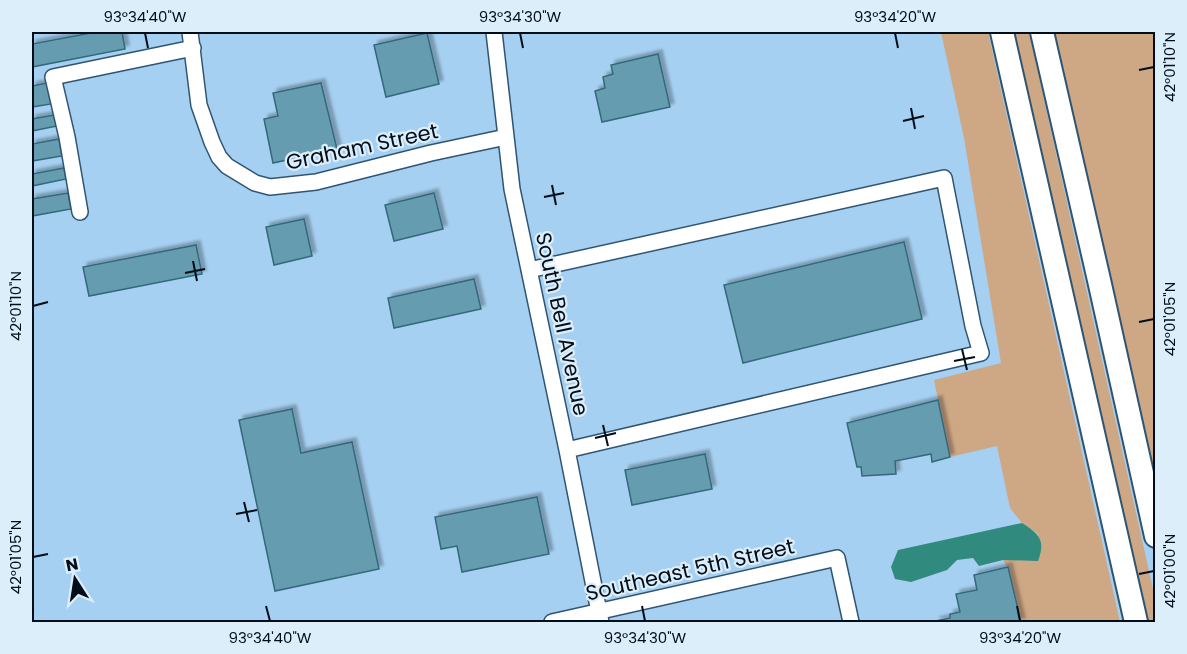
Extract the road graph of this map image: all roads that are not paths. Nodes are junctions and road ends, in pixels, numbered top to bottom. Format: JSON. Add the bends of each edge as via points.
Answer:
{"nodes":[{"id":1,"x":190,"y":32,"type":"edge"},
{"id":2,"x":494,"y":32,"type":"edge"},
{"id":3,"x":1002,"y":32,"type":"edge"},
{"id":4,"x":1042,"y":32,"type":"edge"},
{"id":5,"x":193,"y":48,"type":"junction"},
{"id":6,"x":506,"y":137,"type":"junction"},
{"id":7,"x":80,"y":212,"type":"dead end"},
{"id":8,"x":529,"y":270,"type":"junction"},
{"id":9,"x":567,"y":450,"type":"junction"},
{"id":10,"x":1155,"y":536,"type":"edge"},
{"id":11,"x":600,"y":617,"type":"edge"},
{"id":12,"x":552,"y":622,"type":"edge"},
{"id":13,"x":851,"y":622,"type":"edge"},
{"id":14,"x":1136,"y":622,"type":"edge"}],
"edges":[{"from":1,"to":5,"type":"street","name":"Graham Street"},
{"from":2,"to":6,"type":"street","name":"South Bell Avenue"},
{"from":3,"to":14,"type":"highway"},
{"from":4,"to":10,"type":"highway"},
{"from":5,"to":6,"type":"street","name":"Graham Street","via":[[199,105],[212,142],[227,165],[255,183],[270,187],[316,182]]},
{"from":5,"to":7,"type":"street","via":[[53,77]]},
{"from":6,"to":8,"type":"street","name":"South Bell Avenue"},
{"from":8,"to":9,"type":"street","name":"South Bell Avenue"},
{"from":8,"to":9,"type":"street","via":[[944,178],[981,353]]},
{"from":9,"to":11,"type":"street","name":"South Bell Avenue"},
{"from":11,"to":12,"type":"street","name":"Southeast 5th Street"},
{"from":11,"to":13,"type":"street","name":"Southeast 5th Street","via":[[837,558]]}]}
